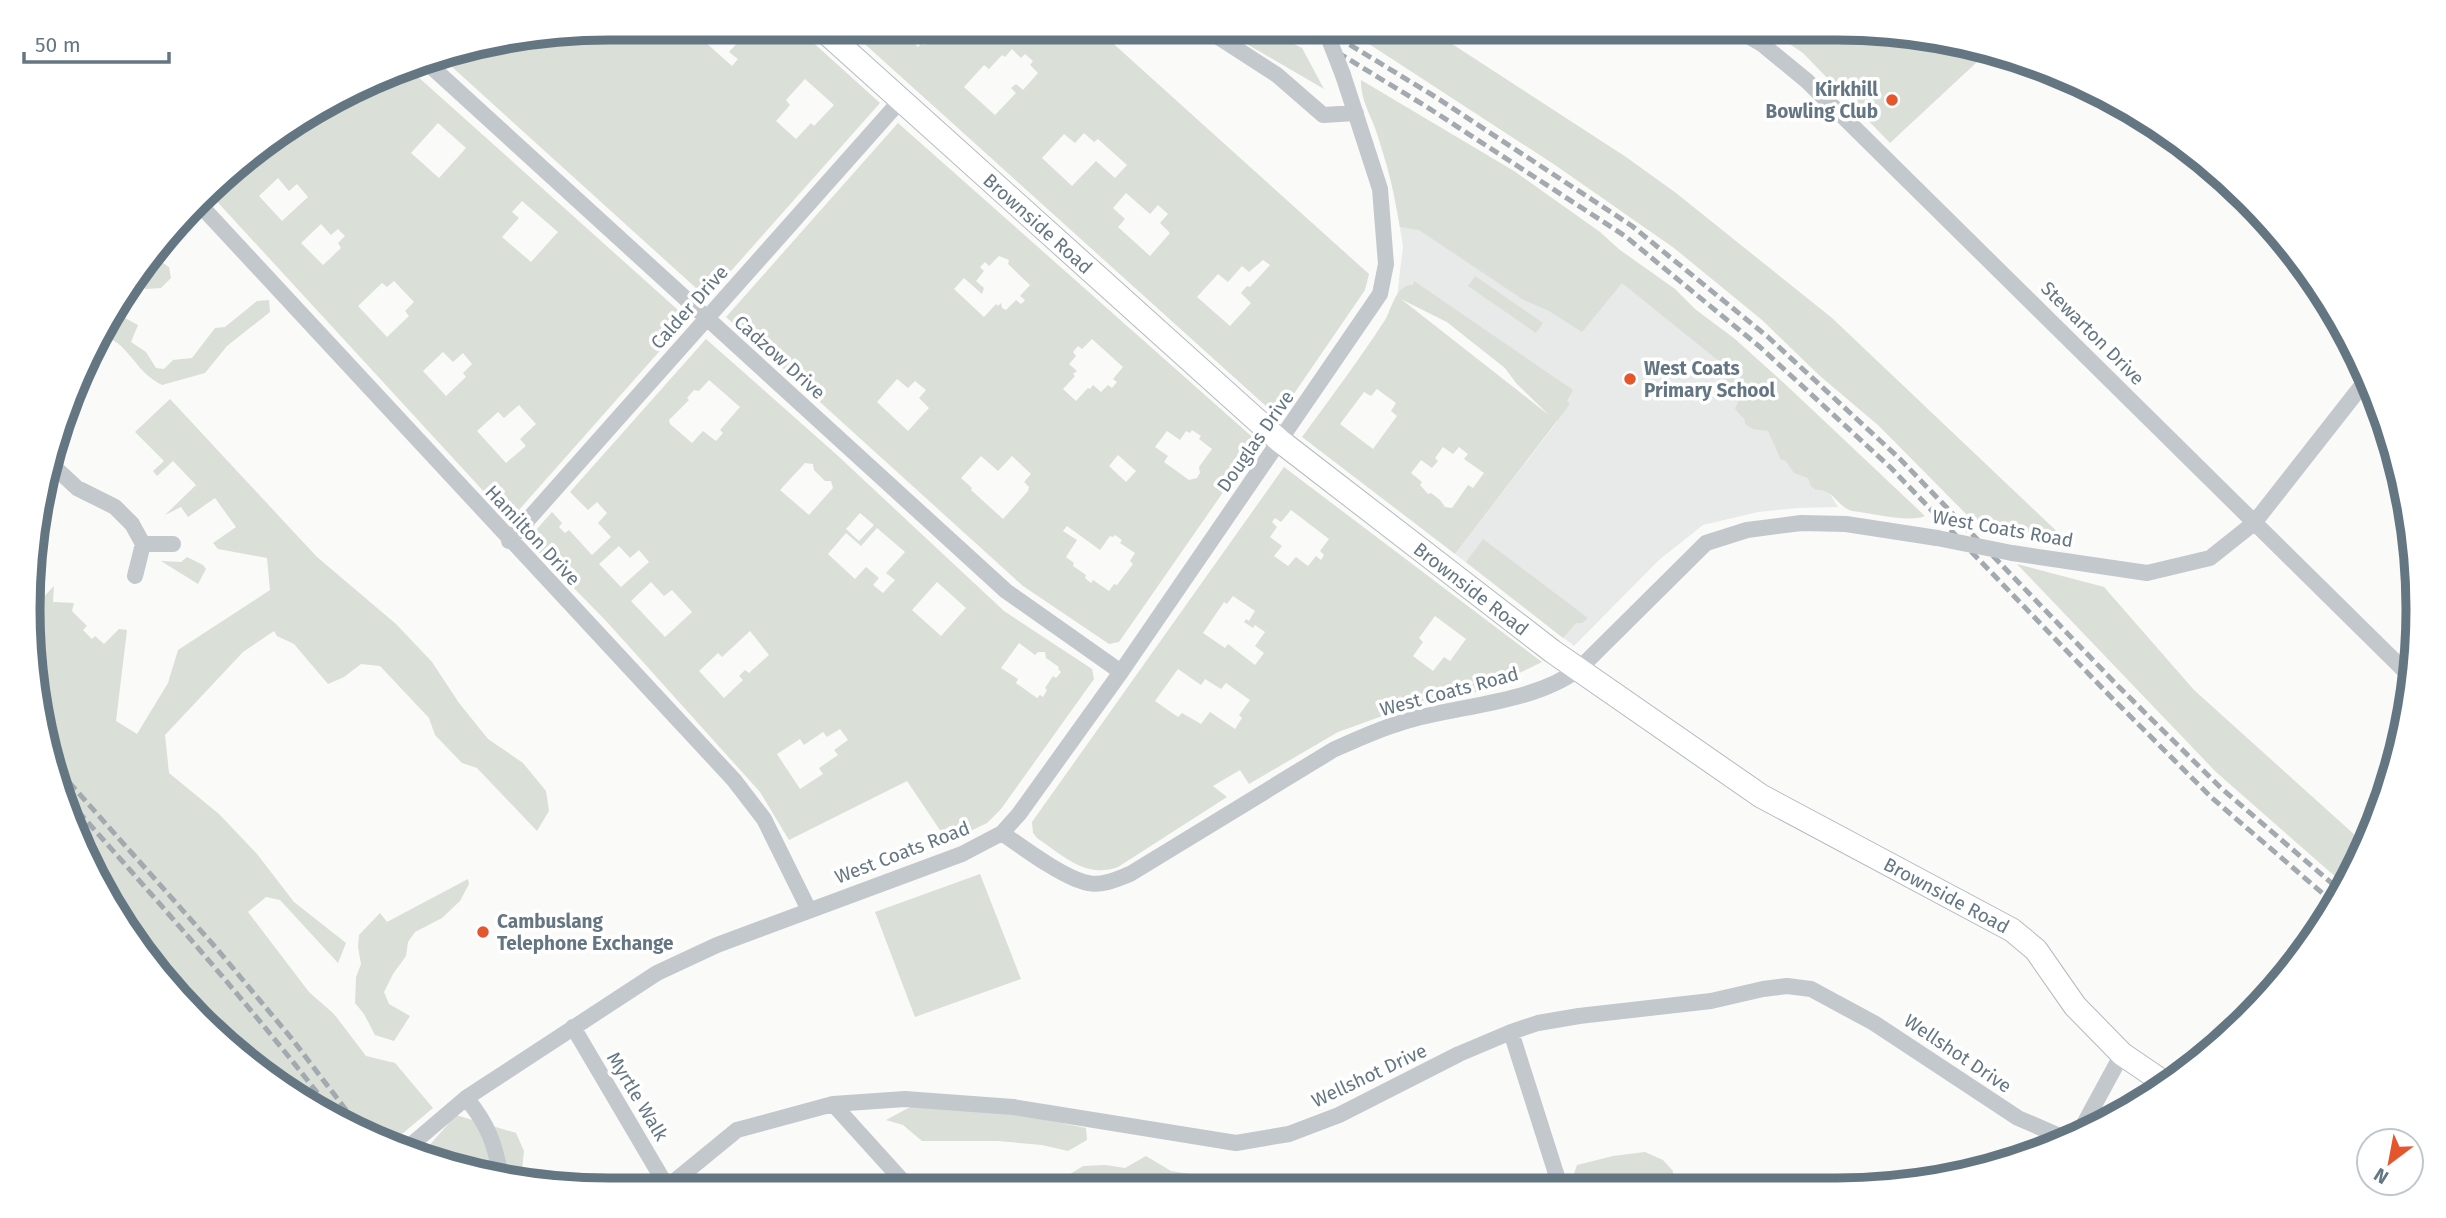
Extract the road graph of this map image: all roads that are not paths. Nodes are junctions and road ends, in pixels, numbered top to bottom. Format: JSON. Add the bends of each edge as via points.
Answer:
{"nodes":[{"id":1,"x":834,"y":40,"type":"edge"},
{"id":2,"x":1223,"y":40,"type":"edge"},
{"id":3,"x":1329,"y":40,"type":"edge"},
{"id":4,"x":1755,"y":40,"type":"edge"},
{"id":5,"x":433,"y":68,"type":"edge"},
{"id":6,"x":900,"y":101,"type":"junction"},
{"id":7,"x":1356,"y":113,"type":"junction"},
{"id":8,"x":204,"y":210,"type":"edge"},
{"id":9,"x":706,"y":319,"type":"junction"},
{"id":10,"x":2360,"y":387,"type":"edge"},
{"id":11,"x":1280,"y":441,"type":"junction"},
{"id":12,"x":58,"y":470,"type":"edge"},
{"id":13,"x":2254,"y":523,"type":"junction"},
{"id":14,"x":509,"y":541,"type":"junction"},
{"id":15,"x":143,"y":544,"type":"junction"},
{"id":16,"x":173,"y":544,"type":"dead end"},
{"id":17,"x":135,"y":576,"type":"dead end"},
{"id":18,"x":1579,"y":669,"type":"junction"},
{"id":19,"x":2403,"y":669,"type":"edge"},
{"id":20,"x":1121,"y":672,"type":"junction"},
{"id":21,"x":1002,"y":833,"type":"junction"},
{"id":22,"x":809,"y":910,"type":"junction"},
{"id":23,"x":573,"y":1027,"type":"junction"},
{"id":24,"x":1511,"y":1032,"type":"junction"},
{"id":25,"x":2122,"y":1054,"type":"junction"},
{"id":26,"x":2158,"y":1078,"type":"edge"},
{"id":27,"x":466,"y":1098,"type":"junction"},
{"id":28,"x":833,"y":1104,"type":"junction"},
{"id":29,"x":2086,"y":1120,"type":"edge"},
{"id":30,"x":2055,"y":1134,"type":"edge"},
{"id":31,"x":414,"y":1143,"type":"edge"},
{"id":32,"x":499,"y":1167,"type":"edge"},
{"id":33,"x":661,"y":1178,"type":"edge"},
{"id":34,"x":677,"y":1178,"type":"edge"},
{"id":35,"x":900,"y":1178,"type":"edge"},
{"id":36,"x":1557,"y":1178,"type":"edge"}],
"edges":[{"from":1,"to":6,"type":"street","name":"Brownside Road"},
{"from":2,"to":7,"type":"street","via":[[1277,75],[1322,115]]},
{"from":3,"to":7,"type":"street","name":"Douglas Drive","bridge":true},
{"from":4,"to":13,"type":"street","name":"Stewarton Drive","via":[[1807,81]]},
{"from":5,"to":9,"type":"street","name":"Cadzow Drive"},
{"from":6,"to":9,"type":"street","name":"Calder Drive"},
{"from":6,"to":11,"type":"street","name":"Brownside Road"},
{"from":7,"to":11,"type":"street","name":"Douglas Drive","via":[[1380,189],[1386,264],[1380,294]]},
{"from":8,"to":14,"type":"street","name":"Hamilton Drive"},
{"from":9,"to":14,"type":"street","name":"Calder Drive"},
{"from":9,"to":20,"type":"street","name":"Cadzow Drive","via":[[1006,592]]},
{"from":10,"to":13,"type":"street","name":"West Coats Road"},
{"from":11,"to":18,"type":"street","name":"Brownside Road"},
{"from":11,"to":20,"type":"street","name":"Douglas Drive"},
{"from":12,"to":15,"type":"street","via":[[77,488],[115,507]]},
{"from":13,"to":18,"type":"street","name":"West Coats Road","bridge":true,"via":[[2210,558],[2147,573],[1846,524],[1801,523],[1747,530],[1706,543]]},
{"from":13,"to":19,"type":"street","name":"Stewarton Drive"},
{"from":14,"to":22,"type":"street","name":"Hamilton Drive","via":[[751,801]]},
{"from":15,"to":16,"type":"street"},
{"from":15,"to":17,"type":"street"},
{"from":18,"to":21,"type":"street","name":"West Coats Road","via":[[1565,679],[1526,692],[1404,722],[1356,739],[1130,874],[1109,882],[1087,883],[1066,874]]},
{"from":18,"to":25,"type":"street","name":"Brownside Road","via":[[1761,796],[2012,930],[2036,950],[2075,1006]]},
{"from":20,"to":21,"type":"street","name":"Douglas Drive"},
{"from":21,"to":22,"type":"street","name":"West Coats Road","via":[[962,854]]},
{"from":22,"to":23,"type":"street","name":"West Coats Road","via":[[657,973]]},
{"from":23,"to":27,"type":"street","name":"West Coats Road"},
{"from":23,"to":33,"type":"street","name":"Myrtle Walk"},
{"from":24,"to":28,"type":"street","name":"Wellshot Drive","via":[[1339,1115],[1289,1133],[1236,1143],[1013,1107],[905,1099]]},
{"from":24,"to":30,"type":"street","name":"Wellshot Drive","via":[[1579,1016],[1711,1001],[1763,989],[1811,989],[1874,1023],[2018,1118]]},
{"from":24,"to":36,"type":"street"},
{"from":25,"to":26,"type":"street","name":"Brownside Road"},
{"from":25,"to":29,"type":"street"},
{"from":27,"to":31,"type":"street","name":"West Coats Road"},
{"from":27,"to":32,"type":"street","via":[[495,1144]]},
{"from":28,"to":34,"type":"street","name":"Wellshot Drive","via":[[737,1130]]},
{"from":28,"to":35,"type":"street"}]}
